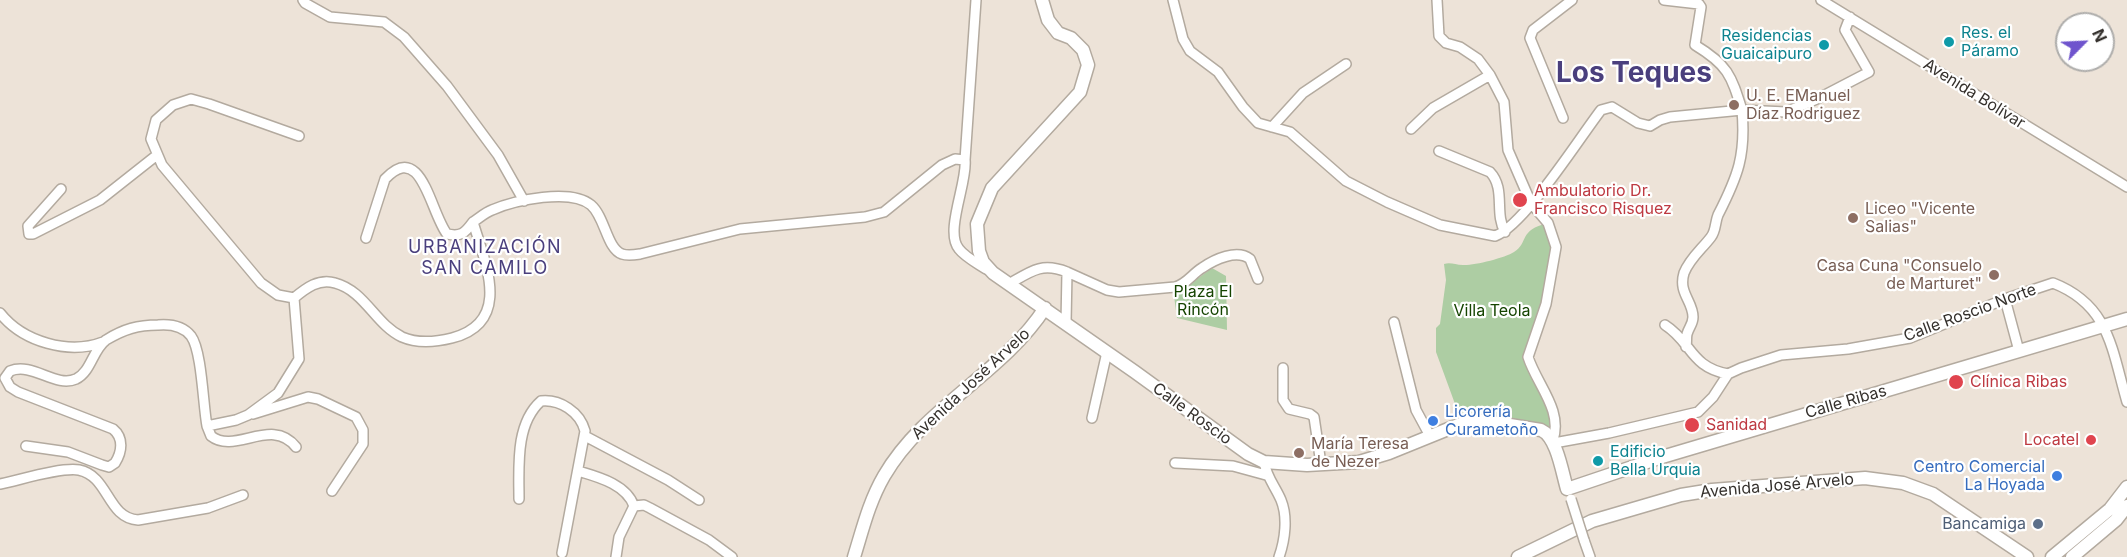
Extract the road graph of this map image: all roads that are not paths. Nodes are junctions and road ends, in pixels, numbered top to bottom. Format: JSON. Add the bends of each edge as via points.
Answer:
{"nodes":[{"id":1,"x":303,"y":0,"type":"edge"},
{"id":2,"x":976,"y":0,"type":"edge"},
{"id":3,"x":1042,"y":0,"type":"edge"},
{"id":4,"x":1173,"y":0,"type":"edge"},
{"id":5,"x":1437,"y":0,"type":"edge"},
{"id":6,"x":1572,"y":0,"type":"edge"},
{"id":7,"x":1664,"y":0,"type":"edge"},
{"id":8,"x":1821,"y":0,"type":"edge"},
{"id":9,"x":1850,"y":17,"type":"junction"},
{"id":10,"x":1346,"y":64,"type":"dead end"},
{"id":11,"x":1490,"y":75,"type":"junction"},
{"id":12,"x":1742,"y":110,"type":"junction"},
{"id":13,"x":1563,"y":118,"type":"dead end"},
{"id":14,"x":1272,"y":127,"type":"junction"},
{"id":15,"x":1411,"y":129,"type":"dead end"},
{"id":16,"x":299,"y":136,"type":"dead end"},
{"id":17,"x":1439,"y":151,"type":"dead end"},
{"id":18,"x":157,"y":155,"type":"junction"},
{"id":19,"x":965,"y":160,"type":"junction"},
{"id":20,"x":2127,"y":188,"type":"edge"},
{"id":21,"x":61,"y":189,"type":"dead end"},
{"id":22,"x":524,"y":201,"type":"junction"},
{"id":23,"x":1531,"y":202,"type":"junction"},
{"id":24,"x":473,"y":222,"type":"junction"},
{"id":25,"x":1505,"y":232,"type":"junction"},
{"id":26,"x":366,"y":238,"type":"dead end"},
{"id":27,"x":1067,"y":272,"type":"junction"},
{"id":28,"x":993,"y":273,"type":"junction"},
{"id":29,"x":1258,"y":279,"type":"dead end"},
{"id":30,"x":1009,"y":284,"type":"junction"},
{"id":31,"x":294,"y":298,"type":"junction"},
{"id":32,"x":2005,"y":299,"type":"junction"},
{"id":33,"x":1045,"y":308,"type":"junction"},
{"id":34,"x":0,"y":313,"type":"edge"},
{"id":35,"x":2127,"y":319,"type":"edge"},
{"id":36,"x":1394,"y":322,"type":"dead end"},
{"id":37,"x":1066,"y":323,"type":"junction"},
{"id":38,"x":1665,"y":325,"type":"dead end"},
{"id":39,"x":2104,"y":326,"type":"junction"},
{"id":40,"x":104,"y":341,"type":"junction"},
{"id":41,"x":1686,"y":347,"type":"junction"},
{"id":42,"x":2019,"y":351,"type":"junction"},
{"id":43,"x":1107,"y":352,"type":"junction"},
{"id":44,"x":1283,"y":368,"type":"dead end"},
{"id":45,"x":1728,"y":374,"type":"junction"},
{"id":46,"x":2127,"y":402,"type":"edge"},
{"id":47,"x":248,"y":415,"type":"junction"},
{"id":48,"x":1092,"y":418,"type":"dead end"},
{"id":49,"x":207,"y":426,"type":"junction"},
{"id":50,"x":585,"y":436,"type":"junction"},
{"id":51,"x":1430,"y":436,"type":"junction"},
{"id":52,"x":1553,"y":442,"type":"junction"},
{"id":53,"x":26,"y":446,"type":"dead end"},
{"id":54,"x":297,"y":447,"type":"dead end"},
{"id":55,"x":1264,"y":462,"type":"junction"},
{"id":56,"x":1175,"y":463,"type":"dead end"},
{"id":57,"x":1321,"y":464,"type":"junction"},
{"id":58,"x":578,"y":471,"type":"junction"},
{"id":59,"x":1266,"y":475,"type":"junction"},
{"id":60,"x":0,"y":484,"type":"edge"},
{"id":61,"x":2127,"y":487,"type":"edge"},
{"id":62,"x":333,"y":491,"type":"dead end"},
{"id":63,"x":1569,"y":494,"type":"junction"},
{"id":64,"x":243,"y":495,"type":"dead end"},
{"id":65,"x":519,"y":499,"type":"dead end"},
{"id":66,"x":699,"y":500,"type":"dead end"},
{"id":67,"x":634,"y":506,"type":"junction"},
{"id":68,"x":2127,"y":506,"type":"edge"},
{"id":69,"x":562,"y":554,"type":"dead end"},
{"id":70,"x":616,"y":557,"type":"edge"},
{"id":71,"x":732,"y":557,"type":"edge"},
{"id":72,"x":855,"y":557,"type":"edge"},
{"id":73,"x":1279,"y":557,"type":"edge"},
{"id":74,"x":1518,"y":557,"type":"edge"},
{"id":75,"x":1590,"y":557,"type":"edge"},
{"id":76,"x":2027,"y":557,"type":"edge"},
{"id":77,"x":2052,"y":557,"type":"edge"},
{"id":78,"x":2072,"y":557,"type":"edge"}],
"edges":[{"from":1,"to":22,"type":"street","via":[[330,17],[384,22],[404,37],[447,86],[498,155]]},
{"from":2,"to":19,"type":"street"},
{"from":3,"to":28,"type":"street","via":[[1048,20],[1058,33],[1071,38],[1083,50],[1088,65],[1080,92],[992,188],[977,224],[979,251]]},
{"from":4,"to":14,"type":"street","via":[[1190,51],[1218,72],[1258,123]]},
{"from":5,"to":11,"type":"street","via":[[1438,36],[1478,59]]},
{"from":6,"to":13,"type":"street","via":[[1530,33]]},
{"from":7,"to":12,"type":"street","via":[[1701,7],[1695,45],[1725,66]]},
{"from":8,"to":9,"type":"street","name":"Avenida Bolívar"},
{"from":9,"to":12,"type":"street","via":[[1845,30],[1869,72],[1786,112]]},
{"from":9,"to":20,"type":"street","name":"Avenida Bolívar"},
{"from":10,"to":14,"type":"street","via":[[1303,93]]},
{"from":11,"to":15,"type":"street","via":[[1433,108]]},
{"from":11,"to":23,"type":"street","via":[[1504,102],[1508,150]]},
{"from":12,"to":23,"type":"street","via":[[1670,117],[1650,126],[1612,107],[1601,110]]},
{"from":12,"to":41,"type":"street","via":[[1744,135],[1732,188],[1712,237],[1697,251],[1683,279],[1693,315]]},
{"from":14,"to":25,"type":"street","via":[[1290,132],[1346,181],[1388,202],[1440,225],[1488,236]]},
{"from":16,"to":18,"type":"street","via":[[191,99],[173,105],[156,120],[151,139]]},
{"from":17,"to":25,"type":"street","via":[[1493,175]]},
{"from":18,"to":21,"type":"street","via":[[100,200],[29,234],[28,226]]},
{"from":18,"to":31,"type":"street","via":[[261,283],[278,295]]},
{"from":19,"to":22,"type":"street","via":[[955,159],[942,165],[884,212],[740,229],[640,254],[624,255],[613,247],[601,217],[590,203],[567,195]]},
{"from":19,"to":28,"type":"street","via":[[957,201],[956,244],[960,251]]},
{"from":22,"to":24,"type":"street","via":[[492,210]]},
{"from":23,"to":25,"type":"street"},
{"from":23,"to":52,"type":"street","via":[[1548,223],[1556,247],[1546,303],[1528,357],[1554,413],[1557,428]]},
{"from":24,"to":26,"type":"street","via":[[464,234],[447,234],[439,225],[419,174],[410,167],[401,167],[385,179]]},
{"from":24,"to":31,"type":"street","via":[[492,286],[482,321],[470,332],[429,342],[403,337],[383,324],[349,288],[332,282],[310,284]]},
{"from":27,"to":29,"type":"street","via":[[1119,292],[1175,287],[1202,268],[1240,254],[1250,259]]},
{"from":27,"to":30,"type":"street","via":[[1040,268]]},
{"from":27,"to":37,"type":"street"},
{"from":28,"to":30,"type":"street","name":"Calle Roscio"},
{"from":30,"to":33,"type":"street","name":"Calle Roscio"},
{"from":31,"to":47,"type":"street","via":[[299,359],[278,393]]},
{"from":32,"to":39,"type":"street","name":"Calle Roscio Norte","via":[[2053,283],[2087,304]]},
{"from":32,"to":42,"type":"street"},
{"from":32,"to":45,"type":"street","name":"Calle Roscio Norte","via":[[1910,338],[1781,355]]},
{"from":33,"to":37,"type":"street","name":"Calle Roscio"},
{"from":33,"to":72,"type":"street","name":"Avenida José Arvelo","via":[[1023,339],[928,422],[890,466],[868,507]]},
{"from":34,"to":40,"type":"street","via":[[21,333],[40,341],[80,347]]},
{"from":35,"to":39,"type":"street","name":"Calle Ribas"},
{"from":36,"to":51,"type":"street","via":[[1416,410]]},
{"from":37,"to":43,"type":"street","name":"Calle Roscio"},
{"from":38,"to":41,"type":"street"},
{"from":39,"to":42,"type":"street","name":"Calle Ribas"},
{"from":39,"to":46,"type":"street"},
{"from":40,"to":49,"type":"street","via":[[137,325],[169,324],[191,335],[197,347]]},
{"from":40,"to":53,"type":"street","via":[[82,375],[75,379],[64,382],[23,368],[10,371],[5,378],[18,392],[113,429],[121,446],[115,464],[109,467],[68,452]]},
{"from":41,"to":45,"type":"street","via":[[1707,368]]},
{"from":42,"to":63,"type":"street","name":"Calle Ribas","via":[[1662,457]]},
{"from":43,"to":48,"type":"street"},
{"from":43,"to":55,"type":"street","name":"Calle Roscio"},
{"from":44,"to":57,"type":"street","via":[[1283,400],[1289,409],[1314,417]]},
{"from":45,"to":52,"type":"street","via":[[1698,412],[1609,434]]},
{"from":47,"to":49,"type":"street"},
{"from":47,"to":62,"type":"street","via":[[308,397],[356,417],[363,430],[363,444]]},
{"from":49,"to":54,"type":"street","via":[[211,436],[222,442],[277,435]]},
{"from":50,"to":58,"type":"street"},
{"from":50,"to":65,"type":"street","via":[[580,420],[567,407],[549,400],[535,406],[520,448]]},
{"from":50,"to":66,"type":"street"},
{"from":51,"to":52,"type":"street","name":"Calle Roscio","via":[[1475,421],[1541,430]]},
{"from":51,"to":57,"type":"street","name":"Calle Roscio","via":[[1377,458]]},
{"from":52,"to":63,"type":"street"},
{"from":55,"to":57,"type":"street","name":"Calle Roscio"},
{"from":55,"to":59,"type":"street"},
{"from":56,"to":59,"type":"street","via":[[1233,466]]},
{"from":58,"to":67,"type":"street","via":[[627,492]]},
{"from":58,"to":69,"type":"street"},
{"from":59,"to":73,"type":"street","via":[[1284,510]]},
{"from":60,"to":64,"type":"street","via":[[68,470],[82,471],[97,480],[120,513],[138,520],[208,508]]},
{"from":61,"to":77,"type":"street","via":[[2110,509]]},
{"from":63,"to":75,"type":"street","bridge":true},
{"from":67,"to":70,"type":"street"},
{"from":67,"to":71,"type":"street","via":[[650,508]]},
{"from":68,"to":78,"type":"street"},
{"from":74,"to":76,"type":"street","name":"Avenida José Arvelo","via":[[1592,520],[1681,495],[1864,478],[1903,483],[1933,494]]}]}
